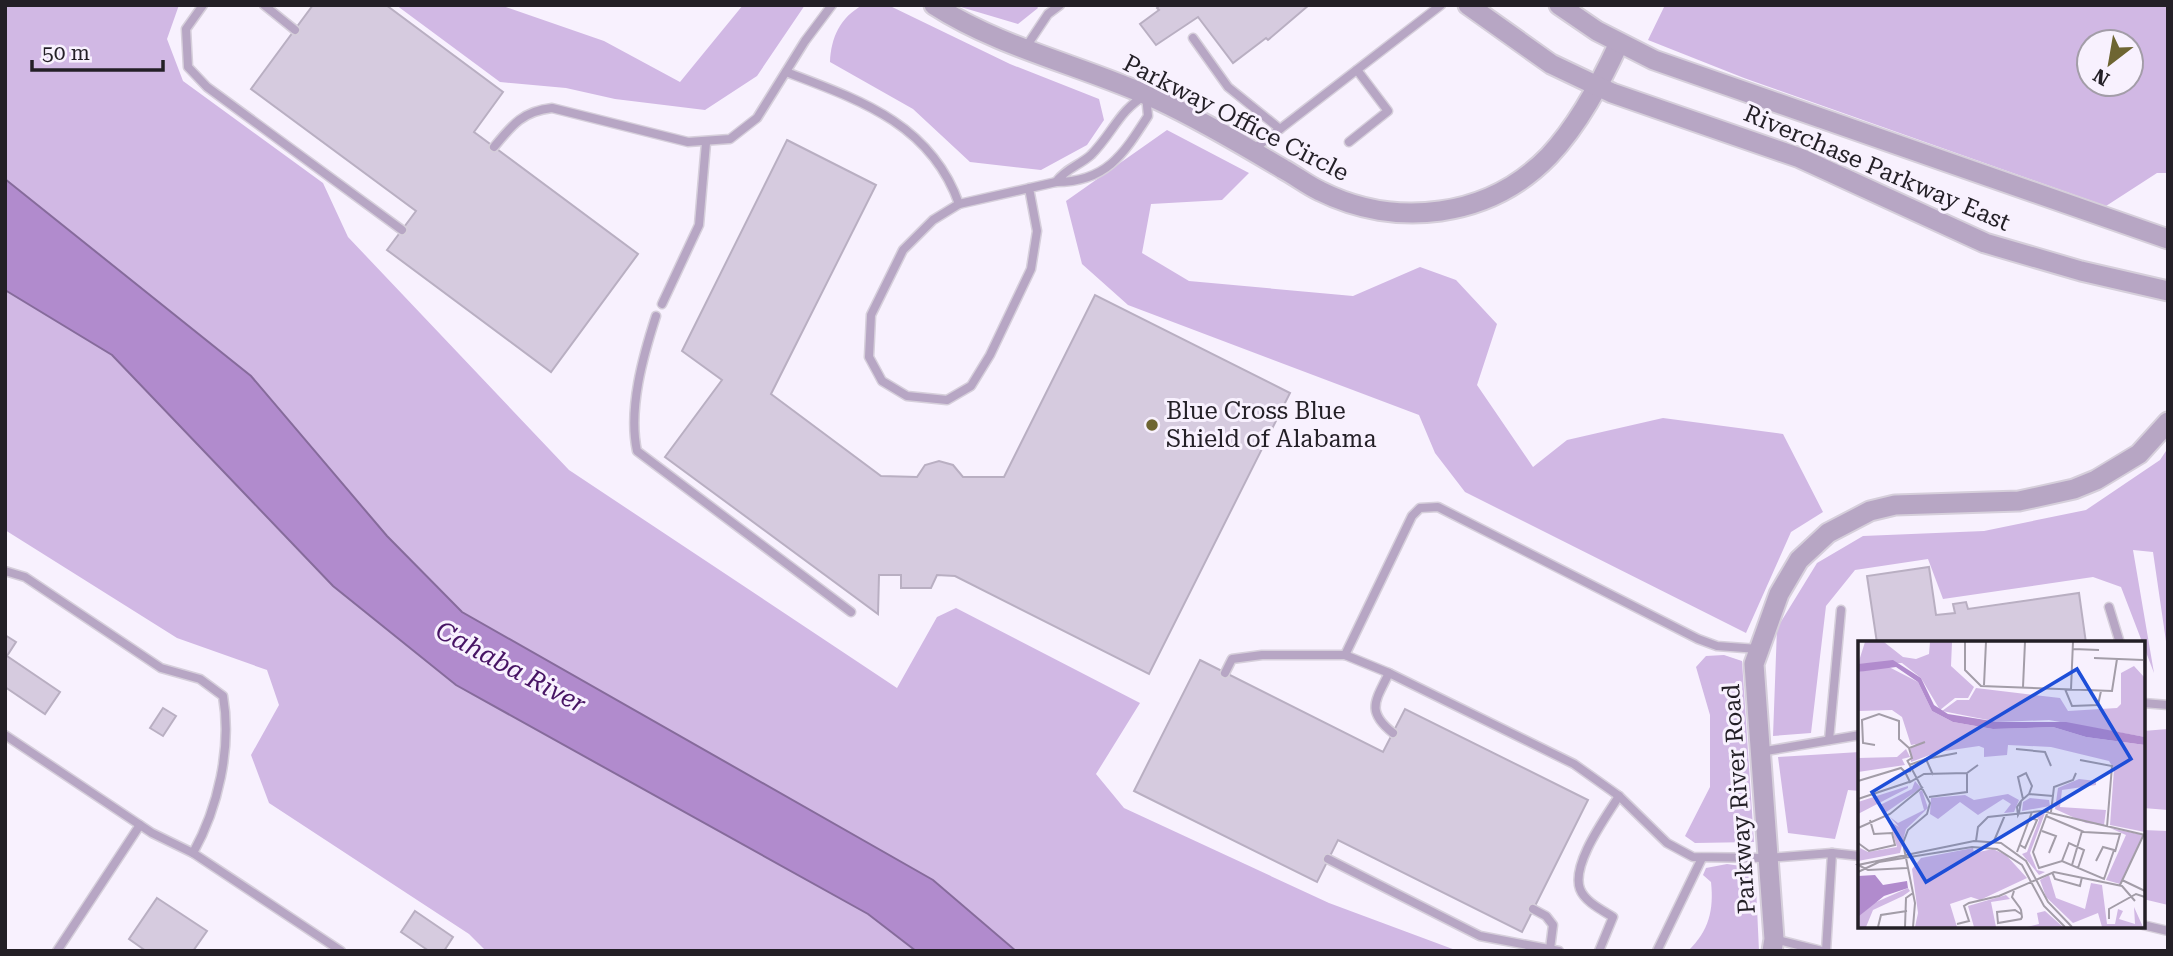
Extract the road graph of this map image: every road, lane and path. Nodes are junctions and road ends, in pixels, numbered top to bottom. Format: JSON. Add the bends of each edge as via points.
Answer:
{"nodes":[{"id":1,"x":203,"y":5,"type":"edge"},
{"id":2,"x":264,"y":5,"type":"edge"},
{"id":3,"x":832,"y":5,"type":"edge"},
{"id":4,"x":934,"y":5,"type":"edge"},
{"id":5,"x":1441,"y":5,"type":"edge"},
{"id":6,"x":1468,"y":5,"type":"edge"},
{"id":7,"x":1559,"y":5,"type":"edge"},
{"id":8,"x":1057,"y":6,"type":"edge"},
{"id":9,"x":295,"y":30,"type":"dead end"},
{"id":10,"x":1193,"y":38,"type":"dead end"},
{"id":11,"x":1619,"y":43,"type":"junction"},
{"id":12,"x":1026,"y":47,"type":"junction"},
{"id":13,"x":1357,"y":70,"type":"junction"},
{"id":14,"x":786,"y":72,"type":"junction"},
{"id":15,"x":1597,"y":86,"type":"junction"},
{"id":16,"x":1146,"y":95,"type":"junction"},
{"id":17,"x":1280,"y":129,"type":"junction"},
{"id":18,"x":1349,"y":142,"type":"dead end"},
{"id":19,"x":706,"y":143,"type":"junction"},
{"id":20,"x":495,"y":147,"type":"dead end"},
{"id":21,"x":1251,"y":151,"type":"junction"},
{"id":22,"x":1056,"y":181,"type":"junction"},
{"id":23,"x":1029,"y":188,"type":"junction"},
{"id":24,"x":959,"y":204,"type":"junction"},
{"id":25,"x":402,"y":230,"type":"dead end"},
{"id":26,"x":2168,"y":239,"type":"edge"},
{"id":27,"x":2168,"y":291,"type":"edge"},
{"id":28,"x":662,"y":304,"type":"dead end"},
{"id":29,"x":656,"y":316,"type":"dead end"},
{"id":30,"x":2168,"y":422,"type":"edge"},
{"id":31,"x":5,"y":571,"type":"edge"},
{"id":32,"x":2109,"y":607,"type":"dead end"},
{"id":33,"x":1842,"y":610,"type":"dead end"},
{"id":34,"x":851,"y":612,"type":"dead end"},
{"id":35,"x":2119,"y":641,"type":"edge"},
{"id":36,"x":1759,"y":649,"type":"junction"},
{"id":37,"x":1345,"y":655,"type":"junction"},
{"id":38,"x":1225,"y":673,"type":"dead end"},
{"id":39,"x":1389,"y":673,"type":"junction"},
{"id":40,"x":2145,"y":703,"type":"edge"},
{"id":41,"x":2168,"y":705,"type":"edge"},
{"id":42,"x":1393,"y":733,"type":"dead end"},
{"id":43,"x":5,"y":735,"type":"edge"},
{"id":44,"x":1858,"y":735,"type":"edge"},
{"id":45,"x":1829,"y":740,"type":"junction"},
{"id":46,"x":1760,"y":752,"type":"junction"},
{"id":47,"x":1619,"y":796,"type":"junction"},
{"id":48,"x":140,"y":825,"type":"junction"},
{"id":49,"x":193,"y":853,"type":"junction"},
{"id":50,"x":1832,"y":853,"type":"junction"},
{"id":51,"x":1858,"y":856,"type":"edge"},
{"id":52,"x":1702,"y":858,"type":"junction"},
{"id":53,"x":1768,"y":858,"type":"junction"},
{"id":54,"x":1328,"y":859,"type":"dead end"},
{"id":55,"x":1533,"y":909,"type":"dead end"},
{"id":56,"x":2145,"y":925,"type":"edge"},
{"id":57,"x":2168,"y":931,"type":"edge"},
{"id":58,"x":1773,"y":945,"type":"edge"},
{"id":59,"x":1555,"y":950,"type":"edge"},
{"id":60,"x":57,"y":951,"type":"edge"},
{"id":61,"x":341,"y":951,"type":"edge"},
{"id":62,"x":1599,"y":951,"type":"edge"},
{"id":63,"x":1657,"y":951,"type":"edge"},
{"id":64,"x":1824,"y":951,"type":"edge"}],
"edges":[{"from":1,"to":25,"type":"lane","via":[[186,29],[188,67],[207,87]]},
{"from":2,"to":9,"type":"lane"},
{"from":3,"to":14,"type":"lane"},
{"from":4,"to":12,"type":"street","name":"Parkway Office Circle"},
{"from":5,"to":13,"type":"lane"},
{"from":6,"to":15,"type":"street","name":"Riverchase Parkway East","via":[[1527,49]]},
{"from":7,"to":11,"type":"street","name":"Riverchase Parkway East"},
{"from":8,"to":12,"type":"lane"},
{"from":10,"to":17,"type":"lane","via":[[1228,87]]},
{"from":11,"to":15,"type":"street","name":"Parkway Office Circle"},
{"from":11,"to":26,"type":"street","name":"Riverchase Parkway East","via":[[1654,60]]},
{"from":12,"to":16,"type":"street","name":"Parkway Office Circle"},
{"from":13,"to":17,"type":"lane"},
{"from":13,"to":18,"type":"lane","via":[[1388,111]]},
{"from":14,"to":19,"type":"lane","via":[[757,118],[730,139]]},
{"from":14,"to":24,"type":"lane","via":[[868,106],[909,132],[930,149],[950,178]]},
{"from":15,"to":21,"type":"street","name":"Parkway Office Circle","via":[[1574,125],[1528,174],[1487,198],[1443,212],[1393,214],[1352,205],[1318,191]]},
{"from":15,"to":27,"type":"street","name":"Riverchase Parkway East","via":[[1800,158],[1985,243]]},
{"from":16,"to":21,"type":"street","name":"Parkway Office Circle"},
{"from":16,"to":22,"type":"lane","via":[[1128,105],[1110,134]]},
{"from":16,"to":22,"type":"lane","via":[[1148,116],[1115,161],[1100,174],[1075,182]]},
{"from":17,"to":21,"type":"lane"},
{"from":19,"to":20,"type":"lane","via":[[552,108],[522,116]]},
{"from":19,"to":28,"type":"lane","via":[[699,225]]},
{"from":22,"to":23,"type":"lane"},
{"from":23,"to":24,"type":"lane"},
{"from":23,"to":24,"type":"lane","via":[[1037,231],[1031,269],[990,355],[971,386],[947,400],[907,396],[882,381],[869,357],[871,315],[903,250],[933,220]]},
{"from":29,"to":34,"type":"lane","via":[[639,390],[634,435],[637,451]]},
{"from":30,"to":36,"type":"street","name":"Parkway River Road","via":[[2139,454],[2074,489],[2019,501],[1895,505],[1848,521],[1799,560],[1779,594]]},
{"from":31,"to":49,"type":"lane","via":[[25,577],[161,668],[200,679],[223,696],[227,718],[215,807]]},
{"from":32,"to":35,"type":"lane"},
{"from":33,"to":45,"type":"lane"},
{"from":36,"to":37,"type":"lane","via":[[1717,646],[1698,639],[1438,507],[1420,508],[1412,516]]},
{"from":36,"to":46,"type":"street","name":"Parkway River Road","via":[[1754,664]]},
{"from":37,"to":38,"type":"lane","via":[[1232,659]]},
{"from":37,"to":39,"type":"lane"},
{"from":39,"to":42,"type":"lane","via":[[1375,701],[1375,712]]},
{"from":39,"to":47,"type":"lane","via":[[1574,764]]},
{"from":40,"to":41,"type":"lane"},
{"from":43,"to":48,"type":"lane"},
{"from":44,"to":45,"type":"lane"},
{"from":45,"to":46,"type":"lane"},
{"from":46,"to":53,"type":"street","name":"Parkway River Road"},
{"from":47,"to":52,"type":"lane","via":[[1667,843]]},
{"from":47,"to":62,"type":"lane","via":[[1594,834],[1579,874],[1585,897],[1613,917]]},
{"from":48,"to":49,"type":"lane"},
{"from":48,"to":60,"type":"lane"},
{"from":49,"to":61,"type":"lane"},
{"from":50,"to":51,"type":"lane"},
{"from":50,"to":53,"type":"lane"},
{"from":50,"to":64,"type":"lane"},
{"from":52,"to":53,"type":"lane"},
{"from":52,"to":63,"type":"lane"},
{"from":53,"to":58,"type":"street","name":"Parkway River Road"},
{"from":54,"to":59,"type":"lane","via":[[1480,936]]},
{"from":55,"to":59,"type":"lane","via":[[1553,925]]},
{"from":56,"to":57,"type":"lane"},
{"from":58,"to":64,"type":"lane"}]}
